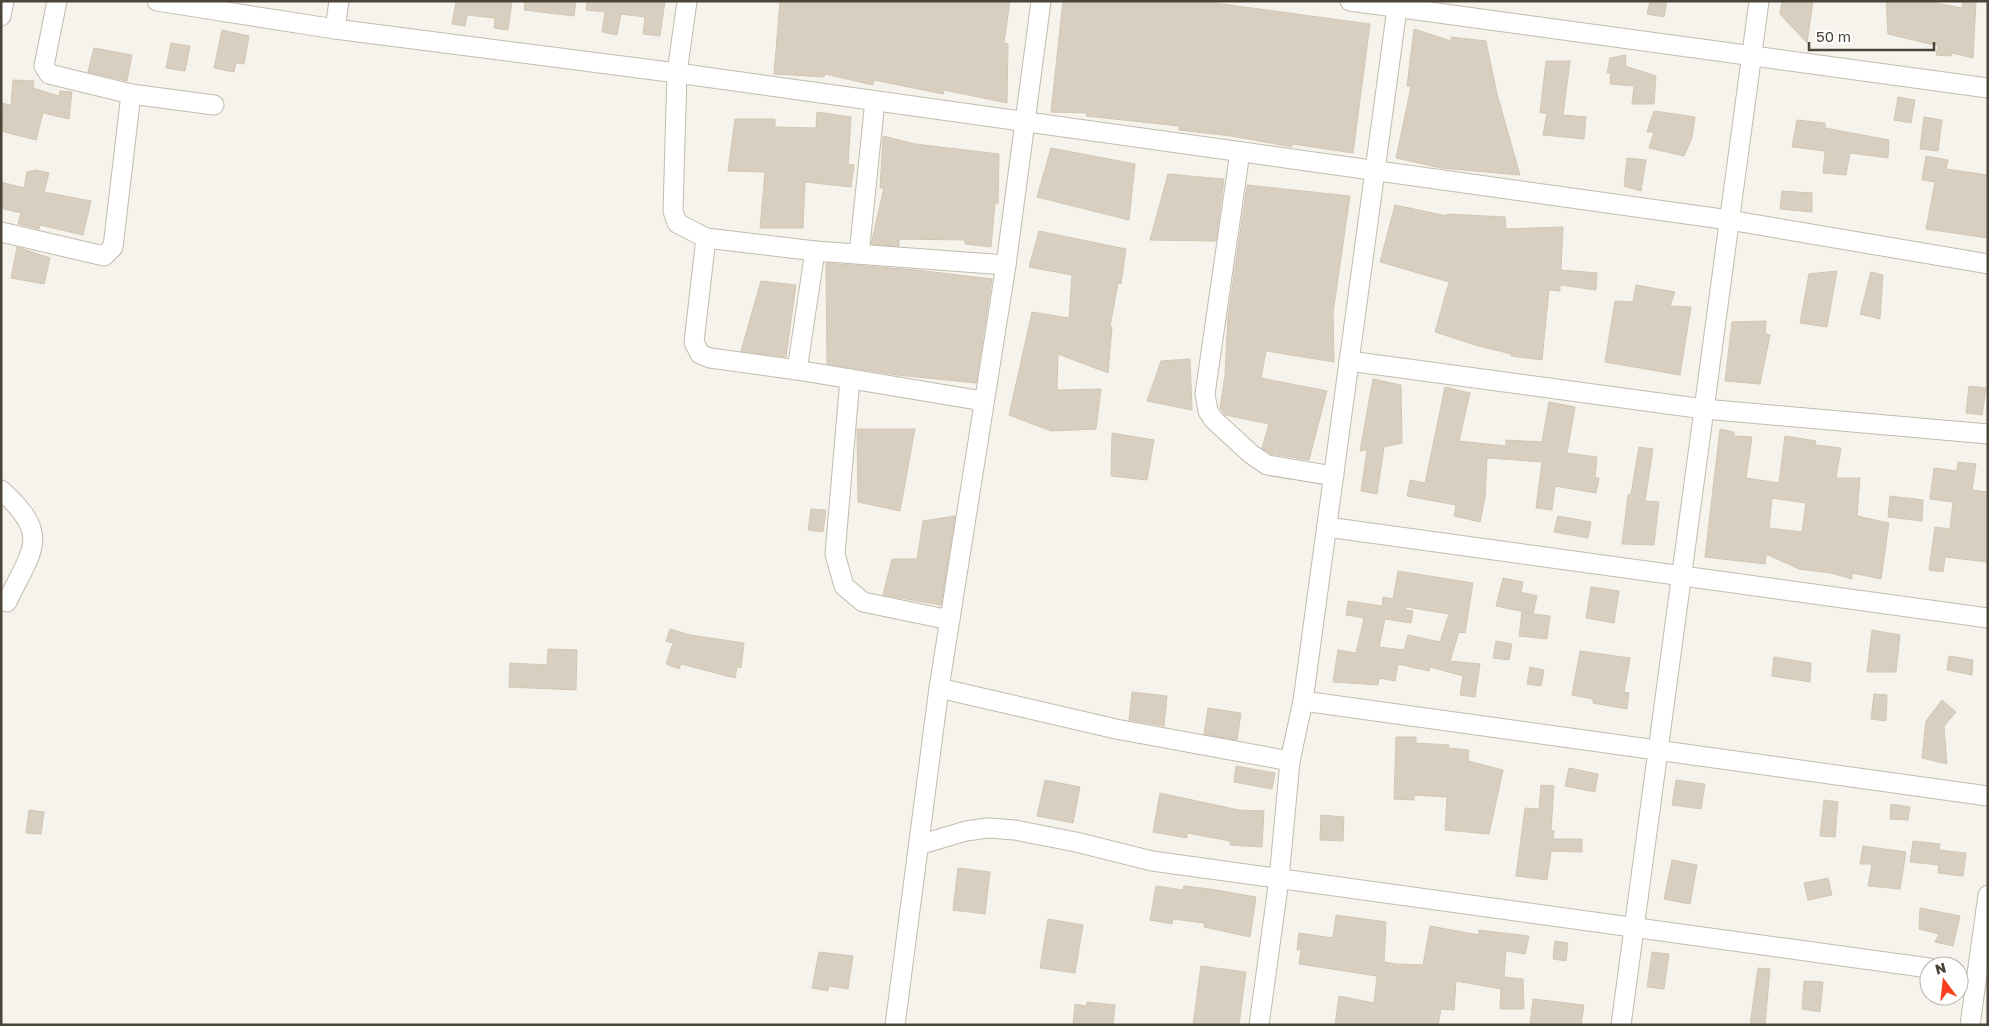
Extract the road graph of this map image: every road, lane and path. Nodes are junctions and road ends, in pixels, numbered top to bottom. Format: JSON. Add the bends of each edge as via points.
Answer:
{"nodes":[{"id":1,"x":4,"y":1,"type":"edge"},
{"id":2,"x":57,"y":1,"type":"edge"},
{"id":3,"x":157,"y":1,"type":"edge"},
{"id":4,"x":339,"y":1,"type":"edge"},
{"id":5,"x":686,"y":1,"type":"edge"},
{"id":6,"x":1042,"y":1,"type":"edge"},
{"id":7,"x":1350,"y":1,"type":"edge"},
{"id":8,"x":1759,"y":1,"type":"edge"},
{"id":9,"x":1398,"y":4,"type":"edge"},
{"id":10,"x":1,"y":16,"type":"edge"},
{"id":11,"x":335,"y":29,"type":"junction"},
{"id":12,"x":1752,"y":56,"type":"junction"},
{"id":13,"x":677,"y":73,"type":"junction"},
{"id":14,"x":1988,"y":88,"type":"edge"},
{"id":15,"x":131,"y":94,"type":"junction"},
{"id":16,"x":875,"y":100,"type":"junction"},
{"id":17,"x":214,"y":105,"type":"dead end"},
{"id":18,"x":1025,"y":122,"type":"junction"},
{"id":19,"x":1240,"y":152,"type":"junction"},
{"id":20,"x":1375,"y":170,"type":"junction"},
{"id":21,"x":1730,"y":220,"type":"junction"},
{"id":22,"x":1,"y":232,"type":"edge"},
{"id":23,"x":706,"y":238,"type":"junction"},
{"id":24,"x":815,"y":251,"type":"junction"},
{"id":25,"x":859,"y":254,"type":"junction"},
{"id":26,"x":1988,"y":264,"type":"edge"},
{"id":27,"x":1006,"y":265,"type":"junction"},
{"id":28,"x":1349,"y":361,"type":"junction"},
{"id":29,"x":798,"y":370,"type":"junction"},
{"id":30,"x":850,"y":378,"type":"junction"},
{"id":31,"x":983,"y":401,"type":"junction"},
{"id":32,"x":1704,"y":409,"type":"junction"},
{"id":33,"x":1988,"y":434,"type":"edge"},
{"id":34,"x":1334,"y":476,"type":"junction"},
{"id":35,"x":5,"y":498,"type":"edge"},
{"id":36,"x":1327,"y":527,"type":"junction"},
{"id":37,"x":1682,"y":576,"type":"junction"},
{"id":38,"x":7,"y":602,"type":"dead end"},
{"id":39,"x":1988,"y":618,"type":"edge"},
{"id":40,"x":950,"y":620,"type":"junction"},
{"id":41,"x":939,"y":688,"type":"junction"},
{"id":42,"x":1303,"y":701,"type":"junction"},
{"id":43,"x":1658,"y":750,"type":"junction"},
{"id":44,"x":1290,"y":762,"type":"junction"},
{"id":45,"x":1988,"y":796,"type":"edge"},
{"id":46,"x":919,"y":845,"type":"junction"},
{"id":47,"x":1279,"y":879,"type":"junction"},
{"id":48,"x":1988,"y":895,"type":"edge"},
{"id":49,"x":1634,"y":928,"type":"junction"},
{"id":50,"x":1919,"y":967,"type":"edge"},
{"id":51,"x":1969,"y":969,"type":"edge"},
{"id":52,"x":1969,"y":999,"type":"edge"},
{"id":53,"x":896,"y":1025,"type":"edge"},
{"id":54,"x":1259,"y":1025,"type":"edge"},
{"id":55,"x":1621,"y":1025,"type":"edge"},
{"id":56,"x":1970,"y":1025,"type":"edge"}],
"edges":[{"from":1,"to":10,"type":"street"},
{"from":2,"to":15,"type":"street","via":[[45,70],[49,74]]},
{"from":3,"to":11,"type":"street"},
{"from":4,"to":11,"type":"street"},
{"from":5,"to":13,"type":"street"},
{"from":6,"to":18,"type":"street"},
{"from":7,"to":9,"type":"street"},
{"from":8,"to":12,"type":"street"},
{"from":9,"to":12,"type":"street"},
{"from":9,"to":20,"type":"street"},
{"from":11,"to":13,"type":"street"},
{"from":12,"to":14,"type":"street"},
{"from":12,"to":21,"type":"street"},
{"from":13,"to":16,"type":"street"},
{"from":13,"to":23,"type":"street","via":[[674,219]]},
{"from":15,"to":17,"type":"street"},
{"from":15,"to":22,"type":"street","via":[[113,247],[109,253],[104,256]]},
{"from":16,"to":18,"type":"street"},
{"from":16,"to":25,"type":"street"},
{"from":18,"to":19,"type":"street"},
{"from":18,"to":27,"type":"street"},
{"from":19,"to":20,"type":"street"},
{"from":19,"to":34,"type":"street","via":[[1205,394],[1208,411],[1251,454],[1267,465]]},
{"from":20,"to":21,"type":"street"},
{"from":20,"to":28,"type":"street"},
{"from":21,"to":26,"type":"street"},
{"from":21,"to":32,"type":"street"},
{"from":23,"to":24,"type":"street"},
{"from":23,"to":29,"type":"street","via":[[694,342],[700,354]]},
{"from":24,"to":25,"type":"street"},
{"from":24,"to":29,"type":"street"},
{"from":25,"to":27,"type":"street"},
{"from":27,"to":31,"type":"street"},
{"from":28,"to":32,"type":"street"},
{"from":28,"to":34,"type":"street"},
{"from":29,"to":30,"type":"street"},
{"from":30,"to":31,"type":"street"},
{"from":30,"to":40,"type":"street","via":[[835,554],[844,586],[863,602]]},
{"from":31,"to":40,"type":"street"},
{"from":32,"to":33,"type":"street"},
{"from":32,"to":37,"type":"street"},
{"from":34,"to":36,"type":"street"},
{"from":35,"to":38,"type":"street","via":[[31,524],[34,536],[33,547]]},
{"from":36,"to":37,"type":"street"},
{"from":36,"to":42,"type":"street"},
{"from":37,"to":39,"type":"street"},
{"from":37,"to":43,"type":"street"},
{"from":40,"to":41,"type":"street"},
{"from":41,"to":44,"type":"street","via":[[1116,729]]},
{"from":41,"to":46,"type":"street"},
{"from":42,"to":43,"type":"street"},
{"from":42,"to":44,"type":"street"},
{"from":43,"to":45,"type":"street"},
{"from":43,"to":49,"type":"street"},
{"from":44,"to":47,"type":"street"},
{"from":46,"to":47,"type":"street","via":[[988,828],[1076,842],[1152,861]]},
{"from":46,"to":53,"type":"street"},
{"from":47,"to":49,"type":"street"},
{"from":47,"to":54,"type":"street"},
{"from":48,"to":51,"type":"street"},
{"from":49,"to":50,"type":"street"},
{"from":49,"to":55,"type":"street"},
{"from":52,"to":56,"type":"street"}]}
